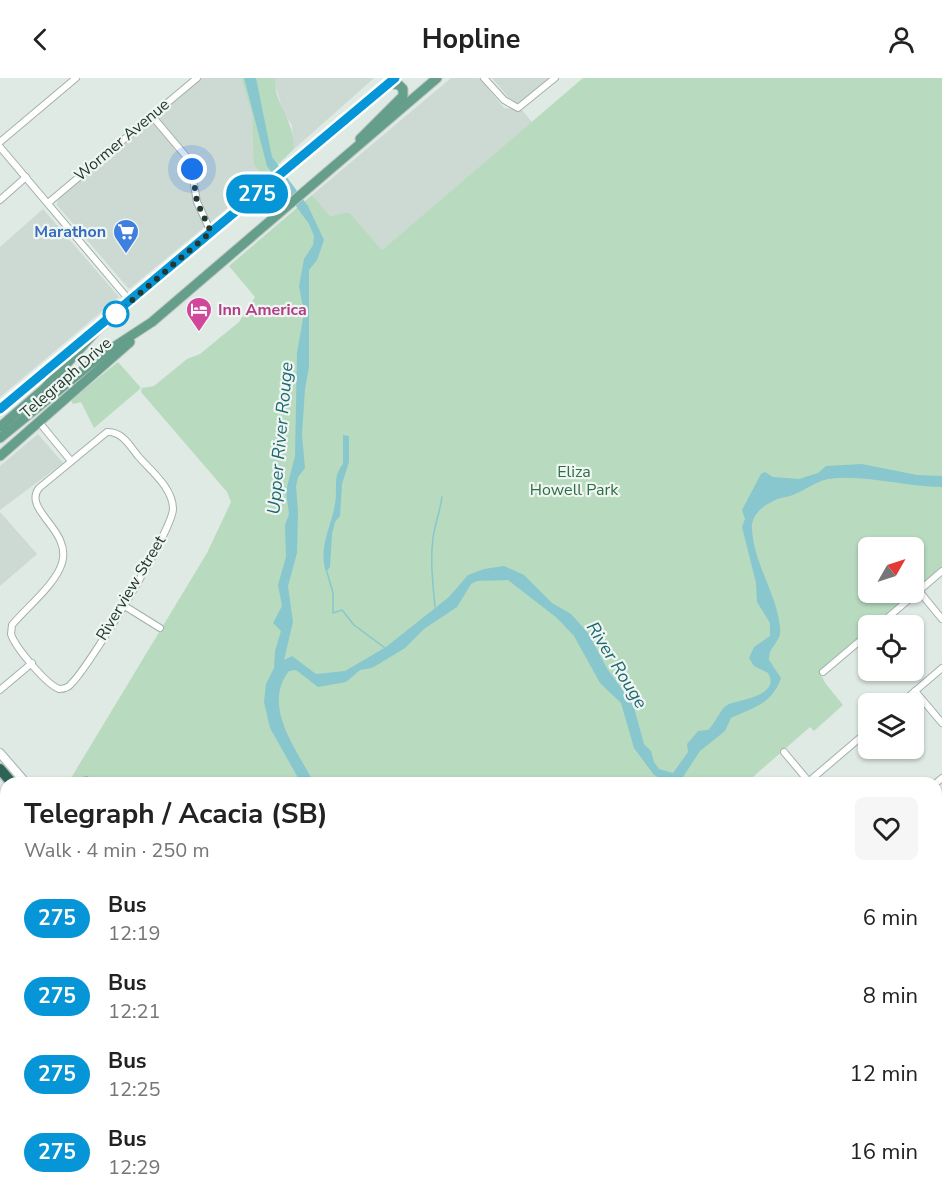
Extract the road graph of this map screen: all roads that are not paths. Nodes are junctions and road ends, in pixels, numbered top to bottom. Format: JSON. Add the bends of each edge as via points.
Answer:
{"nodes":[{"id":1,"x":76,"y":78,"type":"edge"},
{"id":2,"x":197,"y":78,"type":"edge"},
{"id":3,"x":437,"y":78,"type":"edge"},
{"id":4,"x":484,"y":78,"type":"edge"},
{"id":5,"x":555,"y":78,"type":"edge"},
{"id":6,"x":392,"y":80,"type":"edge"},
{"id":7,"x":152,"y":116,"type":"junction"},
{"id":8,"x":0,"y":145,"type":"edge"},
{"id":9,"x":354,"y":148,"type":"junction"},
{"id":10,"x":26,"y":177,"type":"junction"},
{"id":11,"x":0,"y":200,"type":"edge"},
{"id":12,"x":48,"y":203,"type":"junction"},
{"id":13,"x":211,"y":232,"type":"junction"},
{"id":14,"x":130,"y":301,"type":"junction"},
{"id":15,"x":152,"y":322,"type":"junction"},
{"id":16,"x":97,"y":330,"type":"junction"},
{"id":17,"x":0,"y":408,"type":"edge"},
{"id":18,"x":39,"y":422,"type":"junction"},
{"id":19,"x":0,"y":427,"type":"edge"},
{"id":20,"x":0,"y":438,"type":"edge"},
{"id":21,"x":0,"y":456,"type":"edge"},
{"id":22,"x":71,"y":461,"type":"junction"},
{"id":23,"x":942,"y":571,"type":"edge"},
{"id":24,"x":924,"y":587,"type":"edge"},
{"id":25,"x":924,"y":597,"type":"edge"},
{"id":26,"x":905,"y":603,"type":"edge"},
{"id":27,"x":123,"y":605,"type":"junction"},
{"id":28,"x":891,"y":615,"type":"edge"},
{"id":29,"x":942,"y":619,"type":"edge"},
{"id":30,"x":160,"y":628,"type":"dead end"},
{"id":31,"x":858,"y":643,"type":"edge"},
{"id":32,"x":32,"y":663,"type":"junction"},
{"id":33,"x":942,"y":668,"type":"edge"},
{"id":34,"x":824,"y":672,"type":"dead end"},
{"id":35,"x":0,"y":690,"type":"edge"},
{"id":36,"x":915,"y":691,"type":"junction"},
{"id":37,"x":913,"y":693,"type":"edge"},
{"id":38,"x":942,"y":723,"type":"edge"},
{"id":39,"x":858,"y":740,"type":"edge"},
{"id":40,"x":784,"y":752,"type":"dead end"},
{"id":41,"x":0,"y":753,"type":"edge"},
{"id":42,"x":21,"y":777,"type":"edge"},
{"id":43,"x":805,"y":777,"type":"edge"},
{"id":44,"x":815,"y":777,"type":"edge"}],
"edges":[{"from":1,"to":8,"type":"street"},
{"from":2,"to":7,"type":"street","name":"Wormer Avenue"},
{"from":3,"to":9,"type":"main road"},
{"from":4,"to":5,"type":"street","via":[[515,107],[523,106]]},
{"from":6,"to":9,"type":"main road","via":[[403,89],[403,96],[363,133]]},
{"from":6,"to":13,"type":"main road"},
{"from":7,"to":12,"type":"street","name":"Wormer Avenue"},
{"from":7,"to":13,"type":"street","via":[[190,162],[197,202]]},
{"from":8,"to":10,"type":"street"},
{"from":9,"to":15,"type":"main road"},
{"from":10,"to":11,"type":"street"},
{"from":10,"to":12,"type":"street"},
{"from":12,"to":14,"type":"street"},
{"from":13,"to":14,"type":"main road"},
{"from":14,"to":16,"type":"main road"},
{"from":15,"to":18,"type":"main road","name":"Telegraph Drive"},
{"from":15,"to":20,"type":"main road","via":[[103,354]]},
{"from":16,"to":17,"type":"main road","name":"Telegraph Drive"},
{"from":16,"to":19,"type":"main road","via":[[44,389]]},
{"from":18,"to":21,"type":"main road","name":"Telegraph Drive"},
{"from":18,"to":22,"type":"street"},
{"from":22,"to":27,"type":"street","name":"Riverview Street","via":[[104,433],[114,432],[170,495],[173,508],[168,525]]},
{"from":22,"to":32,"type":"street","via":[[34,497],[36,506],[60,535],[64,553],[57,573],[11,628],[12,639]]},
{"from":23,"to":24,"type":"street"},
{"from":25,"to":29,"type":"street"},
{"from":26,"to":28,"type":"street"},
{"from":27,"to":30,"type":"street"},
{"from":27,"to":32,"type":"street","name":"Riverview Street","via":[[68,687],[54,687]]},
{"from":31,"to":34,"type":"street"},
{"from":32,"to":35,"type":"street"},
{"from":33,"to":36,"type":"street"},
{"from":36,"to":37,"type":"street"},
{"from":36,"to":38,"type":"street"},
{"from":39,"to":44,"type":"street"},
{"from":40,"to":43,"type":"street"},
{"from":41,"to":42,"type":"main road"}]}
